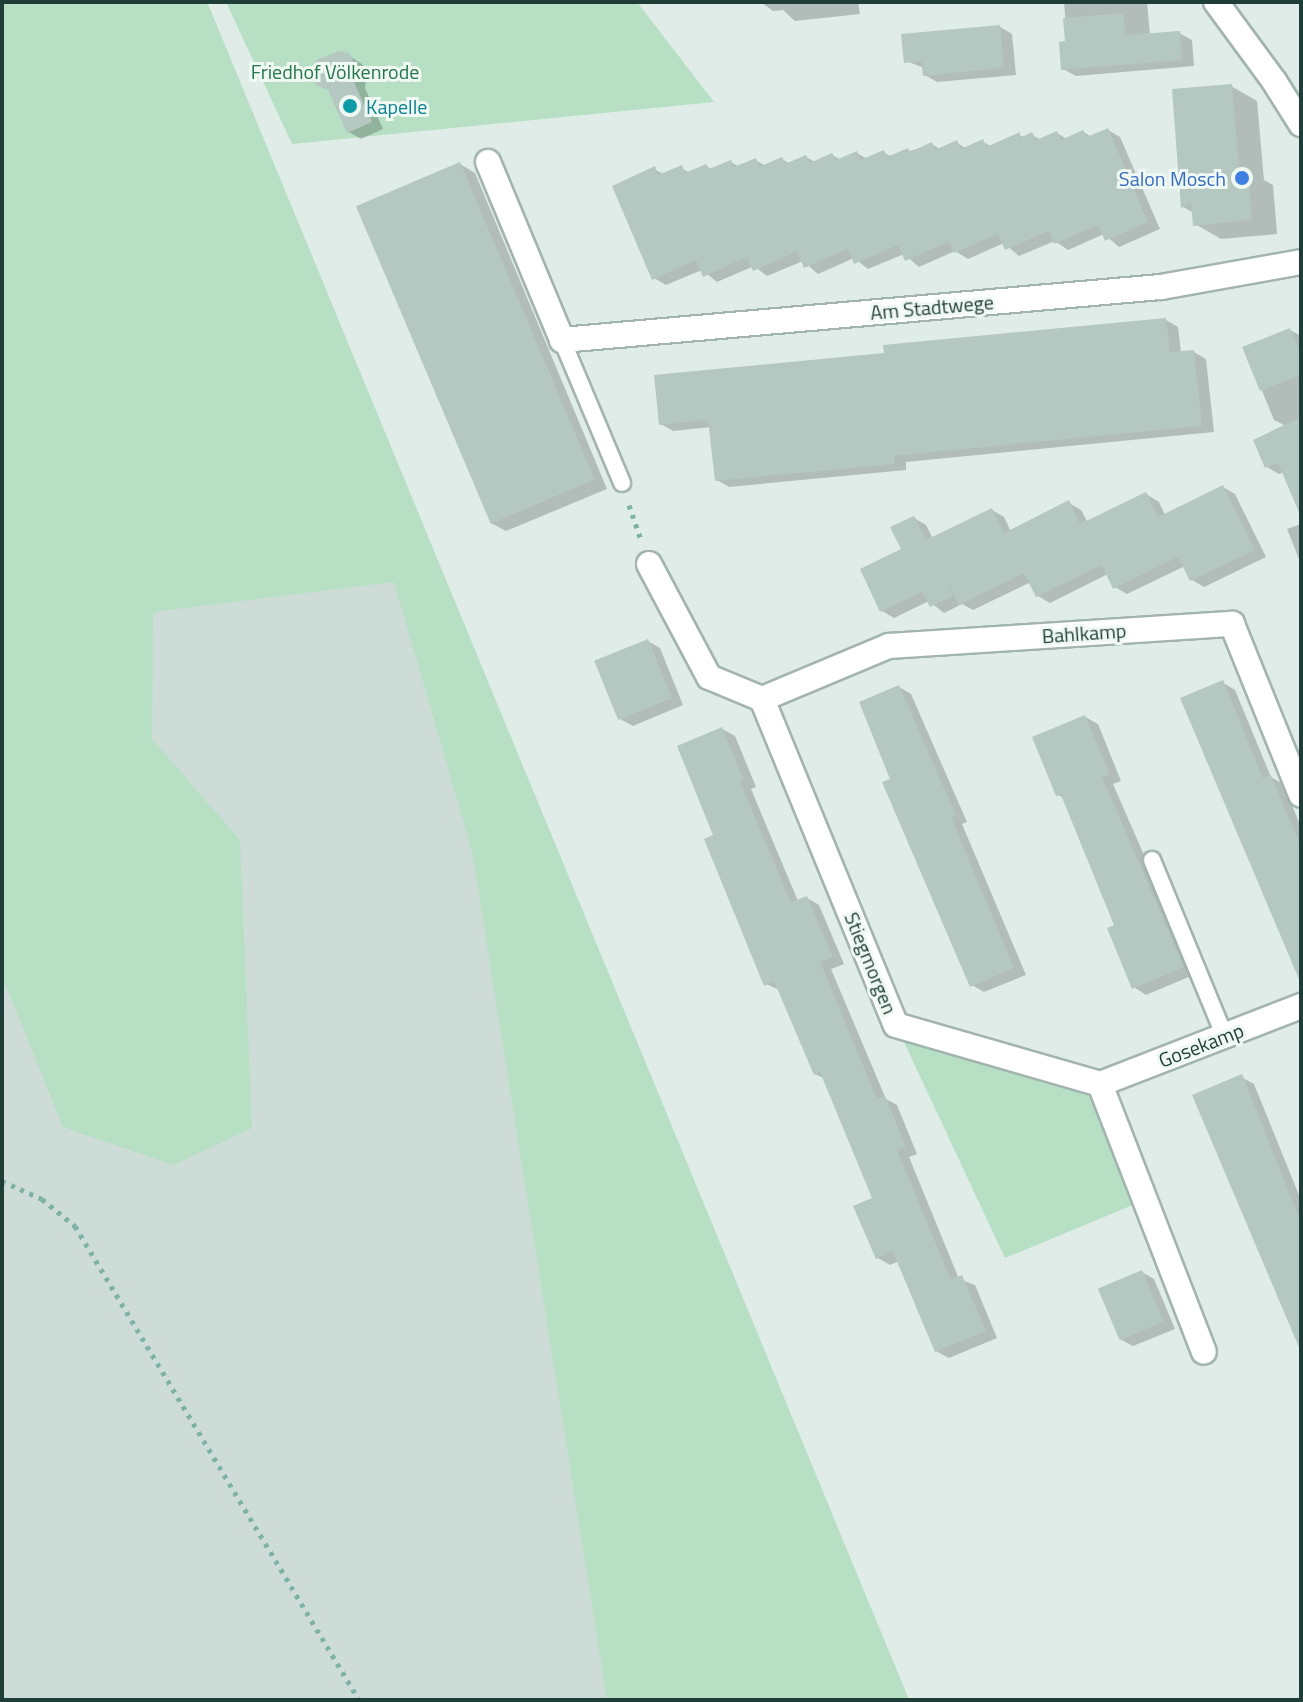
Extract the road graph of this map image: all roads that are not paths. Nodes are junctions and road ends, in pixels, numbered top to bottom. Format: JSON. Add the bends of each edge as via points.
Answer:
{"nodes":[{"id":1,"x":1216,"y":2,"type":"edge"},
{"id":2,"x":1301,"y":124,"type":"edge"},
{"id":3,"x":488,"y":162,"type":"dead end"},
{"id":4,"x":1301,"y":262,"type":"edge"},
{"id":5,"x":562,"y":340,"type":"junction"},
{"id":6,"x":622,"y":483,"type":"road end"},
{"id":7,"x":649,"y":564,"type":"road end"},
{"id":8,"x":762,"y":699,"type":"junction"},
{"id":9,"x":1301,"y":795,"type":"edge"},
{"id":10,"x":1152,"y":860,"type":"dead end"},
{"id":11,"x":1301,"y":1006,"type":"edge"},
{"id":12,"x":1225,"y":1037,"type":"junction"},
{"id":13,"x":1100,"y":1084,"type":"junction"},
{"id":14,"x":1204,"y":1352,"type":"dead end"}],
"edges":[{"from":1,"to":2,"type":"street"},
{"from":3,"to":5,"type":"street"},
{"from":4,"to":5,"type":"street","name":"Am Stadtwege","via":[[1161,287]]},
{"from":5,"to":6,"type":"lane"},
{"from":7,"to":8,"type":"street","via":[[709,677]]},
{"from":8,"to":9,"type":"street","name":"Bahlkamp","via":[[889,646],[1232,624]]},
{"from":8,"to":13,"type":"street","name":"Stiegmorgen","via":[[896,1025]]},
{"from":10,"to":12,"type":"lane"},
{"from":11,"to":12,"type":"street","name":"Gosekamp"},
{"from":12,"to":13,"type":"street","name":"Gosekamp"},
{"from":13,"to":14,"type":"street"}]}
